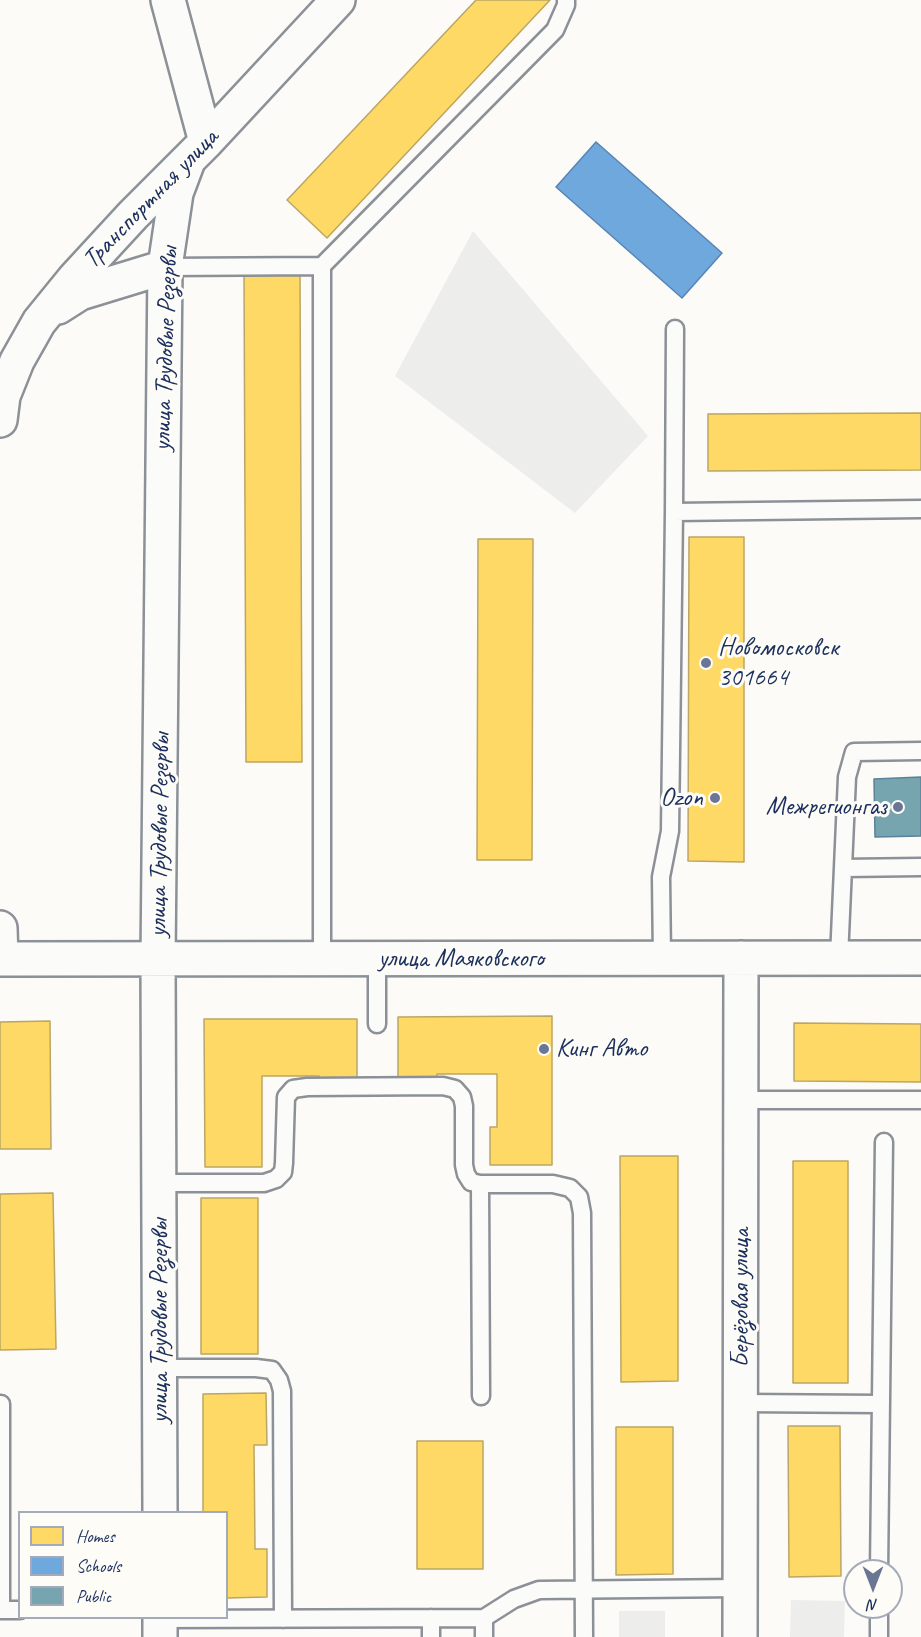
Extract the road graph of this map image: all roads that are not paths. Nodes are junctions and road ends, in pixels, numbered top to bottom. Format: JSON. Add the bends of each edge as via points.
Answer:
{"nodes":[{"id":1,"x":168,"y":0,"type":"edge"},
{"id":2,"x":338,"y":0,"type":"edge"},
{"id":3,"x":566,"y":0,"type":"edge"},
{"id":4,"x":197,"y":152,"type":"junction"},
{"id":5,"x":322,"y":266,"type":"junction"},
{"id":6,"x":165,"y":267,"type":"junction"},
{"id":7,"x":39,"y":322,"type":"junction"},
{"id":8,"x":675,"y":329,"type":"dead end"},
{"id":9,"x":0,"y":420,"type":"edge"},
{"id":10,"x":921,"y":509,"type":"edge"},
{"id":11,"x":674,"y":512,"type":"junction"},
{"id":12,"x":921,"y":751,"type":"edge"},
{"id":13,"x":921,"y":867,"type":"edge"},
{"id":14,"x":843,"y":868,"type":"junction"},
{"id":15,"x":0,"y":949,"type":"edge"},
{"id":16,"x":741,"y":958,"type":"junction"},
{"id":17,"x":839,"y":958,"type":"junction"},
{"id":18,"x":921,"y":958,"type":"edge"},
{"id":19,"x":158,"y":959,"type":"junction"},
{"id":20,"x":322,"y":959,"type":"junction"},
{"id":21,"x":377,"y":959,"type":"junction"},
{"id":22,"x":662,"y":959,"type":"junction"},
{"id":23,"x":377,"y":1024,"type":"dead end"},
{"id":24,"x":741,"y":1100,"type":"junction"},
{"id":25,"x":921,"y":1100,"type":"edge"},
{"id":26,"x":884,"y":1142,"type":"dead end"},
{"id":27,"x":159,"y":1183,"type":"junction"},
{"id":28,"x":480,"y":1184,"type":"junction"},
{"id":29,"x":160,"y":1368,"type":"junction"},
{"id":30,"x":481,"y":1396,"type":"dead end"},
{"id":31,"x":741,"y":1403,"type":"junction"},
{"id":32,"x":2,"y":1404,"type":"dead end"},
{"id":33,"x":880,"y":1404,"type":"junction"},
{"id":34,"x":160,"y":1511,"type":"edge"},
{"id":35,"x":879,"y":1559,"type":"edge"},
{"id":36,"x":584,"y":1588,"type":"junction"},
{"id":37,"x":740,"y":1588,"type":"junction"},
{"id":38,"x":1,"y":1610,"type":"edge"},
{"id":39,"x":18,"y":1610,"type":"edge"},
{"id":40,"x":431,"y":1618,"type":"junction"},
{"id":41,"x":484,"y":1618,"type":"junction"},
{"id":42,"x":283,"y":1619,"type":"junction"},
{"id":43,"x":879,"y":1619,"type":"edge"},
{"id":44,"x":157,"y":1623,"type":"edge"},
{"id":45,"x":431,"y":1637,"type":"edge"},
{"id":46,"x":484,"y":1637,"type":"edge"},
{"id":47,"x":584,"y":1637,"type":"edge"},
{"id":48,"x":740,"y":1637,"type":"edge"},
{"id":49,"x":879,"y":1637,"type":"edge"}],
"edges":[{"from":1,"to":4,"type":"street"},
{"from":2,"to":4,"type":"street","name":"Транспортная улица"},
{"from":3,"to":5,"type":"lane","via":[[555,30]]},
{"from":4,"to":6,"type":"street","name":"улица Трудовые Резервы","via":[[175,201]]},
{"from":4,"to":7,"type":"street","name":"Транспортная улица","via":[[88,263]]},
{"from":5,"to":6,"type":"lane"},
{"from":5,"to":20,"type":"lane"},
{"from":6,"to":7,"type":"street","via":[[80,293]]},
{"from":6,"to":19,"type":"street","name":"улица Трудовые Резервы"},
{"from":7,"to":9,"type":"street","name":"Транспортная улица","via":[[3,396]]},
{"from":8,"to":11,"type":"lane"},
{"from":10,"to":11,"type":"lane"},
{"from":11,"to":22,"type":"lane","via":[[669,831],[661,878]]},
{"from":12,"to":14,"type":"lane","via":[[854,752],[847,777]]},
{"from":13,"to":14,"type":"lane"},
{"from":14,"to":17,"type":"lane"},
{"from":15,"to":19,"type":"street","name":"улица Маяковского"},
{"from":16,"to":17,"type":"street","name":"улица Маяковского"},
{"from":16,"to":22,"type":"street","name":"улица Маяковского"},
{"from":16,"to":24,"type":"street","name":"Берёзовая улица"},
{"from":17,"to":18,"type":"street","name":"улица Маяковского"},
{"from":19,"to":20,"type":"street","name":"улица Маяковского"},
{"from":19,"to":27,"type":"street","name":"улица Трудовые Резервы"},
{"from":20,"to":21,"type":"street","name":"улица Маяковского"},
{"from":21,"to":22,"type":"street","name":"улица Маяковского"},
{"from":21,"to":23,"type":"lane"},
{"from":24,"to":25,"type":"lane"},
{"from":24,"to":31,"type":"street","name":"Берёзовая улица"},
{"from":26,"to":33,"type":"lane"},
{"from":27,"to":28,"type":"lane","via":[[264,1183],[276,1179],[283,1172],[286,1097],[293,1089],[443,1086],[462,1096],[466,1174],[471,1182]]},
{"from":27,"to":29,"type":"street","name":"улица Трудовые Резервы"},
{"from":28,"to":30,"type":"lane"},
{"from":28,"to":36,"type":"lane","via":[[553,1184],[570,1188],[579,1197]]},
{"from":29,"to":34,"type":"street","name":"улица Трудовые Резервы"},
{"from":29,"to":42,"type":"lane","via":[[256,1368],[272,1370],[279,1380]]},
{"from":31,"to":33,"type":"lane"},
{"from":31,"to":37,"type":"street","name":"Берёзовая улица"},
{"from":32,"to":38,"type":"lane"},
{"from":33,"to":35,"type":"lane"},
{"from":36,"to":37,"type":"lane"},
{"from":36,"to":41,"type":"lane","via":[[554,1588],[526,1594]]},
{"from":36,"to":47,"type":"lane"},
{"from":37,"to":48,"type":"street","name":"Берёзовая улица"},
{"from":38,"to":39,"type":"lane"},
{"from":40,"to":41,"type":"lane"},
{"from":40,"to":42,"type":"lane"},
{"from":40,"to":45,"type":"lane"},
{"from":41,"to":46,"type":"lane"},
{"from":42,"to":44,"type":"lane"},
{"from":43,"to":49,"type":"lane"}]}
